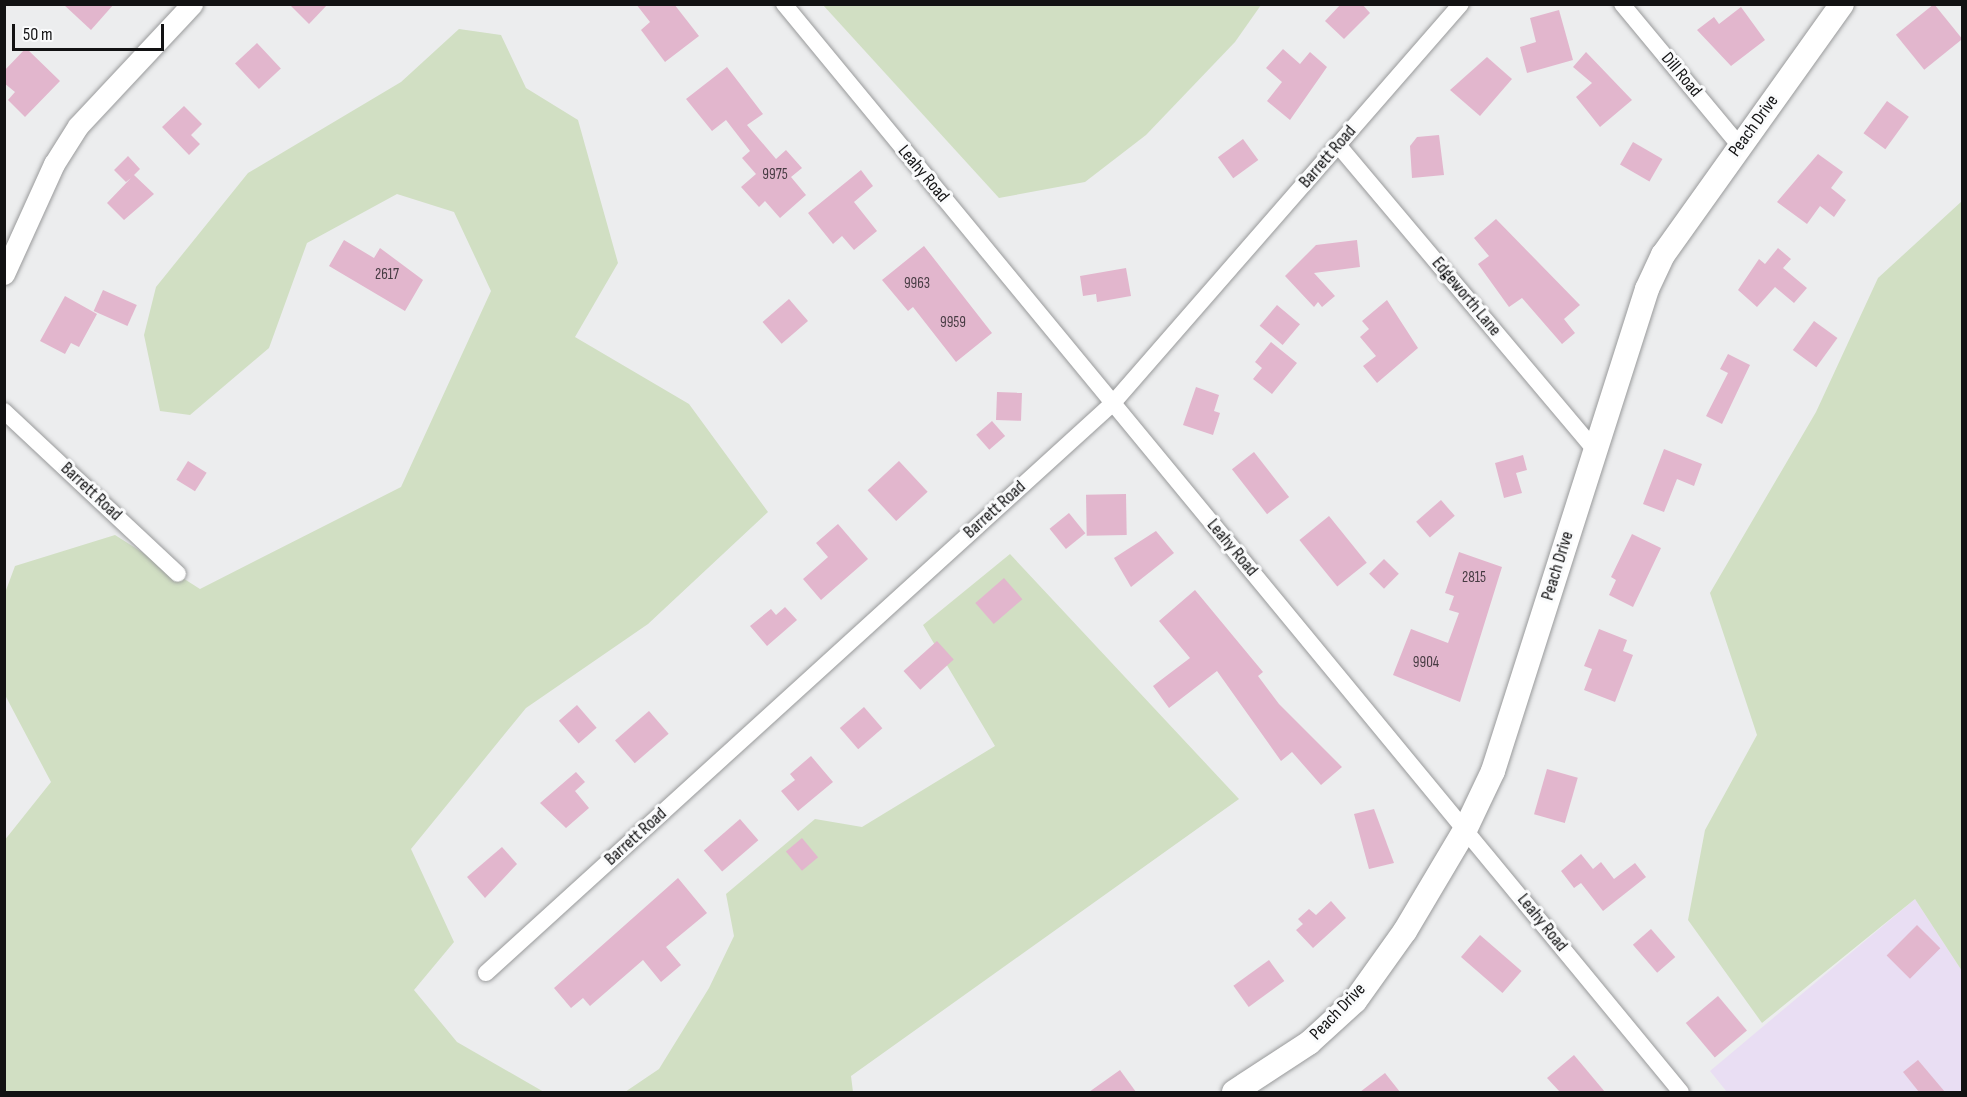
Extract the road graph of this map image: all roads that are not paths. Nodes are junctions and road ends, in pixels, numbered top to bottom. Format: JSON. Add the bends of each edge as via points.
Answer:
{"nodes":[{"id":1,"x":192,"y":4,"type":"edge"},
{"id":2,"x":784,"y":4,"type":"edge"},
{"id":3,"x":1461,"y":4,"type":"edge"},
{"id":4,"x":1622,"y":4,"type":"edge"},
{"id":5,"x":1842,"y":4,"type":"edge"},
{"id":6,"x":1338,"y":145,"type":"junction"},
{"id":7,"x":1740,"y":146,"type":"junction"},
{"id":8,"x":4,"y":274,"type":"edge"},
{"id":9,"x":1113,"y":404,"type":"junction"},
{"id":10,"x":4,"y":411,"type":"edge"},
{"id":11,"x":1594,"y":450,"type":"junction"},
{"id":12,"x":178,"y":574,"type":"dead end"},
{"id":13,"x":1465,"y":830,"type":"junction"},
{"id":14,"x":486,"y":973,"type":"dead end"},
{"id":15,"x":1234,"y":1092,"type":"edge"},
{"id":16,"x":1681,"y":1092,"type":"edge"}],
"edges":[{"from":1,"to":8,"type":"street","via":[[78,126],[54,164]]},
{"from":2,"to":9,"type":"street","name":"Leahy Road"},
{"from":3,"to":6,"type":"street","name":"Barrett Road"},
{"from":4,"to":7,"type":"street","name":"Dill Road"},
{"from":5,"to":7,"type":"main road","name":"Peach Drive"},
{"from":6,"to":9,"type":"street","name":"Barrett Road"},
{"from":6,"to":11,"type":"street","name":"Edgeworth Lane"},
{"from":7,"to":11,"type":"main road","name":"Peach Drive","via":[[1664,255],[1647,289]]},
{"from":9,"to":13,"type":"street","name":"Leahy Road"},
{"from":9,"to":14,"type":"street","name":"Barrett Road"},
{"from":10,"to":12,"type":"street","name":"Barrett Road"},
{"from":11,"to":13,"type":"main road","name":"Peach Drive","via":[[1493,771]]},
{"from":13,"to":15,"type":"main road","name":"Peach Drive","via":[[1405,931],[1354,1000],[1309,1043]]},
{"from":13,"to":16,"type":"street","name":"Leahy Road"}]}
